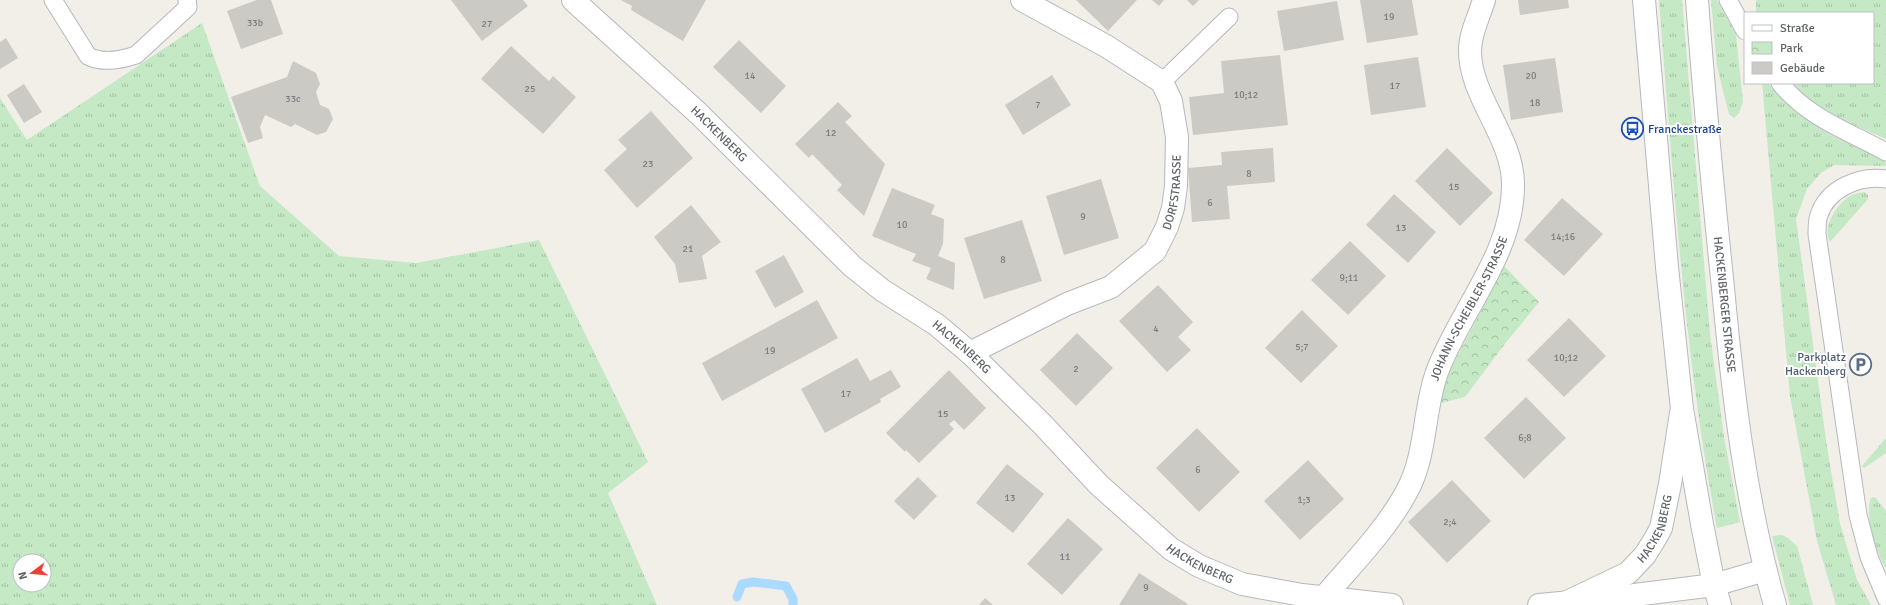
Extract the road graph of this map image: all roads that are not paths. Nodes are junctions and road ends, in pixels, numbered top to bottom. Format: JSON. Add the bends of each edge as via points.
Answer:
{"nodes":[{"id":1,"x":53,"y":0,"type":"edge"},
{"id":2,"x":187,"y":0,"type":"edge"},
{"id":3,"x":573,"y":0,"type":"edge"},
{"id":4,"x":1022,"y":0,"type":"edge"},
{"id":5,"x":1484,"y":0,"type":"edge"},
{"id":6,"x":1644,"y":0,"type":"edge"},
{"id":7,"x":1697,"y":0,"type":"edge"},
{"id":8,"x":1728,"y":0,"type":"edge"},
{"id":9,"x":1229,"y":17,"type":"dead end"},
{"id":10,"x":1744,"y":29,"type":"edge"},
{"id":11,"x":1162,"y":82,"type":"junction"},
{"id":12,"x":1781,"y":84,"type":"edge"},
{"id":13,"x":1886,"y":152,"type":"edge"},
{"id":14,"x":1886,"y":179,"type":"edge"},
{"id":15,"x":970,"y":353,"type":"junction"},
{"id":16,"x":1682,"y":409,"type":"junction"},
{"id":17,"x":1765,"y":570,"type":"junction"},
{"id":18,"x":1714,"y":584,"type":"junction"},
{"id":19,"x":1325,"y":596,"type":"junction"},
{"id":20,"x":1886,"y":598,"type":"edge"},
{"id":21,"x":1565,"y":603,"type":"junction"},
{"id":22,"x":1392,"y":605,"type":"edge"},
{"id":23,"x":1539,"y":605,"type":"edge"},
{"id":24,"x":1720,"y":605,"type":"edge"},
{"id":25,"x":1775,"y":605,"type":"edge"}],
"edges":[{"from":1,"to":2,"type":"lane","via":[[88,56],[98,61],[126,58],[136,54],[188,7]]},
{"from":3,"to":15,"type":"street","name":"HACKENBERG","via":[[698,114],[852,266],[882,290],[937,325]]},
{"from":4,"to":11,"type":"street","via":[[1106,46]]},
{"from":5,"to":19,"type":"street","name":"JOHANN-SCHEIBLER-STRASSE","via":[[1471,40],[1471,62],[1477,85],[1513,172],[1512,213],[1493,261],[1437,371],[1418,468],[1407,492],[1390,520]]},
{"from":6,"to":16,"type":"street"},
{"from":7,"to":17,"type":"street","name":"HACKENBERGER STRASSE","via":[[1731,376],[1746,480]]},
{"from":8,"to":10,"type":"lane"},
{"from":9,"to":11,"type":"lane"},
{"from":11,"to":15,"type":"street","name":"DORFSTRASSE","via":[[1171,101],[1177,137],[1177,160],[1173,208],[1167,228],[1155,251],[1111,287],[1067,304]]},
{"from":12,"to":13,"type":"lane","via":[[1807,110]]},
{"from":14,"to":20,"type":"lane","via":[[1864,179],[1849,183],[1838,190],[1818,216],[1817,234],[1858,515],[1869,558]]},
{"from":15,"to":19,"type":"street","name":"HACKENBERG","via":[[1099,485],[1171,549],[1199,566],[1242,584],[1302,595]]},
{"from":16,"to":18,"type":"street"},
{"from":16,"to":21,"type":"street","name":"HACKENBERG","via":[[1670,484],[1658,533],[1645,554],[1628,573]]},
{"from":17,"to":18,"type":"street","name":"HACKENBERG"},
{"from":17,"to":25,"type":"street","name":"HACKENBERGER STRASSE"},
{"from":18,"to":21,"type":"street","name":"HACKENBERG"},
{"from":18,"to":24,"type":"street"},
{"from":19,"to":22,"type":"street","name":"HACKENBERG"},
{"from":21,"to":23,"type":"street","name":"HACKENBERG"}]}
